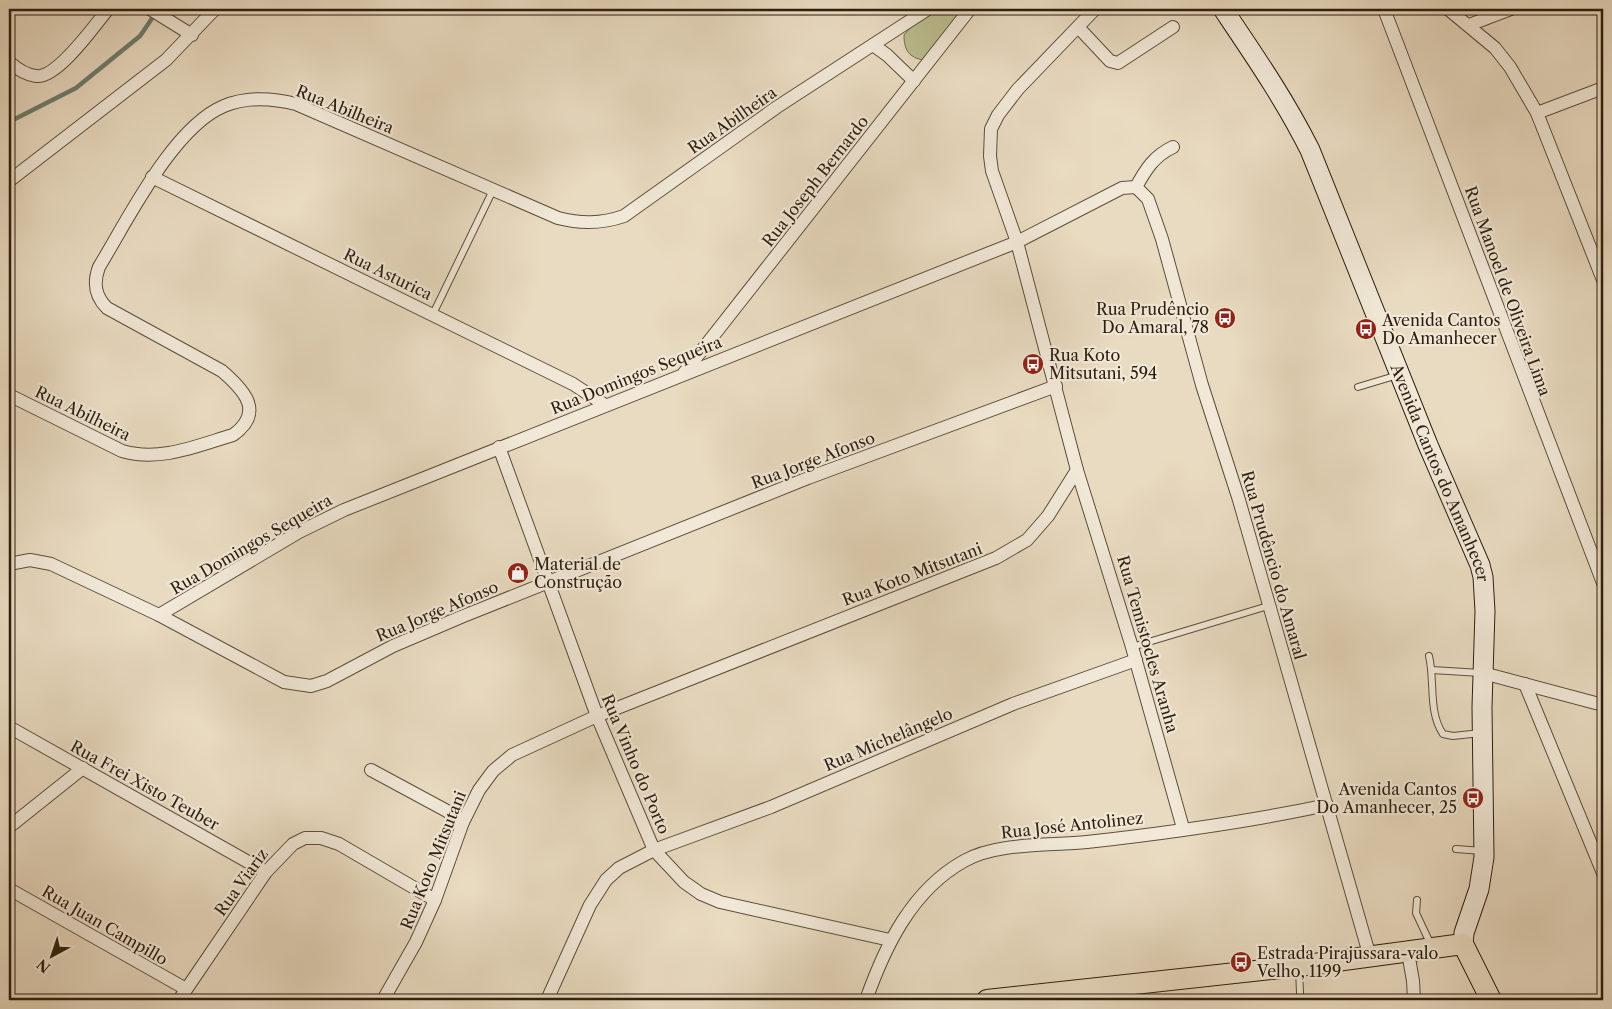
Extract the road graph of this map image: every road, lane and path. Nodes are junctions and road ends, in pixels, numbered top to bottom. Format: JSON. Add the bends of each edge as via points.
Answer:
{"nodes":[{"id":1,"x":108,"y":9,"type":"edge"},
{"id":2,"x":150,"y":9,"type":"edge"},
{"id":3,"x":215,"y":9,"type":"edge"},
{"id":4,"x":928,"y":9,"type":"edge"},
{"id":5,"x":970,"y":9,"type":"edge"},
{"id":6,"x":1095,"y":9,"type":"edge"},
{"id":7,"x":1223,"y":9,"type":"edge"},
{"id":8,"x":1384,"y":9,"type":"edge"},
{"id":9,"x":1448,"y":9,"type":"edge"},
{"id":10,"x":1511,"y":9,"type":"edge"},
{"id":11,"x":1469,"y":25,"type":"junction"},
{"id":12,"x":1078,"y":27,"type":"junction"},
{"id":13,"x":1173,"y":27,"type":"dead end"},
{"id":14,"x":192,"y":35,"type":"junction"},
{"id":15,"x":873,"y":45,"type":"junction"},
{"id":16,"x":11,"y":67,"type":"edge"},
{"id":17,"x":914,"y":82,"type":"junction"},
{"id":18,"x":1603,"y":88,"type":"edge"},
{"id":19,"x":1537,"y":112,"type":"junction"},
{"id":20,"x":1173,"y":148,"type":"dead end"},
{"id":21,"x":152,"y":177,"type":"junction"},
{"id":22,"x":9,"y":181,"type":"edge"},
{"id":23,"x":1136,"y":187,"type":"junction"},
{"id":24,"x":493,"y":190,"type":"junction"},
{"id":25,"x":1017,"y":242,"type":"junction"},
{"id":26,"x":1603,"y":280,"type":"edge"},
{"id":27,"x":433,"y":314,"type":"junction"},
{"id":28,"x":684,"y":373,"type":"junction"},
{"id":29,"x":1400,"y":374,"type":"junction"},
{"id":30,"x":1056,"y":386,"type":"junction"},
{"id":31,"x":1358,"y":387,"type":"dead end"},
{"id":32,"x":9,"y":395,"type":"edge"},
{"id":33,"x":605,"y":405,"type":"junction"},
{"id":34,"x":498,"y":447,"type":"junction"},
{"id":35,"x":1077,"y":470,"type":"junction"},
{"id":36,"x":9,"y":564,"type":"edge"},
{"id":37,"x":549,"y":582,"type":"junction"},
{"id":38,"x":1603,"y":583,"type":"edge"},
{"id":39,"x":1268,"y":606,"type":"junction"},
{"id":40,"x":159,"y":615,"type":"junction"},
{"id":41,"x":1132,"y":647,"type":"junction"},
{"id":42,"x":1429,"y":656,"type":"dead end"},
{"id":43,"x":1136,"y":660,"type":"junction"},
{"id":44,"x":1432,"y":670,"type":"junction"},
{"id":45,"x":1483,"y":673,"type":"junction"},
{"id":46,"x":1525,"y":684,"type":"junction"},
{"id":47,"x":1603,"y":705,"type":"edge"},
{"id":48,"x":597,"y":716,"type":"junction"},
{"id":49,"x":9,"y":727,"type":"edge"},
{"id":50,"x":1482,"y":732,"type":"junction"},
{"id":51,"x":82,"y":768,"type":"junction"},
{"id":52,"x":371,"y":770,"type":"dead end"},
{"id":53,"x":1327,"y":804,"type":"junction"},
{"id":54,"x":463,"y":822,"type":"junction"},
{"id":55,"x":9,"y":827,"type":"edge"},
{"id":56,"x":1184,"y":828,"type":"junction"},
{"id":57,"x":1456,"y":849,"type":"dead end"},
{"id":58,"x":654,"y":850,"type":"junction"},
{"id":59,"x":1484,"y":851,"type":"junction"},
{"id":60,"x":266,"y":872,"type":"junction"},
{"id":61,"x":1603,"y":874,"type":"edge"},
{"id":62,"x":9,"y":888,"type":"edge"},
{"id":63,"x":435,"y":900,"type":"junction"},
{"id":64,"x":1418,"y":900,"type":"dead end"},
{"id":65,"x":890,"y":940,"type":"junction"},
{"id":66,"x":1463,"y":944,"type":"junction"},
{"id":67,"x":1432,"y":948,"type":"junction"},
{"id":68,"x":1408,"y":952,"type":"junction"},
{"id":69,"x":1370,"y":957,"type":"junction"},
{"id":70,"x":1299,"y":966,"type":"junction"},
{"id":71,"x":1300,"y":993,"type":"dead end"},
{"id":72,"x":182,"y":995,"type":"edge"},
{"id":73,"x":383,"y":1000,"type":"edge"},
{"id":74,"x":547,"y":1000,"type":"edge"},
{"id":75,"x":866,"y":1000,"type":"edge"},
{"id":76,"x":987,"y":1000,"type":"edge"},
{"id":77,"x":1414,"y":1000,"type":"edge"},
{"id":78,"x":1490,"y":1000,"type":"edge"}],
"edges":[{"from":1,"to":16,"type":"street","via":[[54,71],[37,77]]},
{"from":2,"to":14,"type":"street"},
{"from":3,"to":14,"type":"street"},
{"from":4,"to":15,"type":"street","name":"Rua Abilheira"},
{"from":5,"to":17,"type":"street","name":"Rua Joseph Bernardo"},
{"from":6,"to":12,"type":"street"},
{"from":7,"to":29,"type":"main road","name":"Avenida Cantos do Amanhecer","via":[[1295,120],[1322,178]]},
{"from":8,"to":38,"type":"street","name":"Rua Manoel de Oliveira Lima"},
{"from":9,"to":11,"type":"street"},
{"from":10,"to":11,"type":"street"},
{"from":11,"to":19,"type":"street","via":[[1495,48],[1510,67]]},
{"from":12,"to":13,"type":"street","via":[[1110,61],[1118,64]]},
{"from":12,"to":25,"type":"street","via":[[1018,89],[991,128],[992,171]]},
{"from":14,"to":22,"type":"street","via":[[166,60]]},
{"from":15,"to":17,"type":"street"},
{"from":15,"to":24,"type":"street","name":"Rua Abilheira","via":[[624,216],[607,222],[579,224]]},
{"from":17,"to":28,"type":"street","name":"Rua Joseph Bernardo"},
{"from":18,"to":19,"type":"street"},
{"from":19,"to":26,"type":"street"},
{"from":20,"to":23,"type":"street","via":[[1162,152],[1149,164]]},
{"from":21,"to":24,"type":"street","name":"Rua Abilheira","via":[[207,116],[224,106],[268,98],[296,104]]},
{"from":21,"to":27,"type":"street","name":"Rua Asturica"},
{"from":21,"to":32,"type":"street","name":"Rua Abilheira","via":[[99,267],[95,280],[100,301],[118,316],[222,372],[246,396],[250,409],[246,422],[233,435],[173,452],[135,455]]},
{"from":23,"to":25,"type":"street","name":"Rua Domingos Sequeira","via":[[1122,188]]},
{"from":23,"to":39,"type":"street","name":"Rua Prudêncio do Amaral","via":[[1148,199],[1162,239]]},
{"from":24,"to":27,"type":"lane"},
{"from":25,"to":28,"type":"street","name":"Rua Domingos Sequeira"},
{"from":25,"to":30,"type":"street"},
{"from":27,"to":33,"type":"street","name":"Rua Asturica","via":[[573,384]]},
{"from":28,"to":33,"type":"street","name":"Rua Domingos Sequeira"},
{"from":29,"to":31,"type":"lane"},
{"from":29,"to":45,"type":"main road","name":"Avenida Cantos do Amanhecer","via":[[1480,565],[1485,594]]},
{"from":30,"to":35,"type":"street"},
{"from":30,"to":37,"type":"street","name":"Rua Jorge Afonso","via":[[808,478]]},
{"from":33,"to":34,"type":"street","name":"Rua Domingos Sequeira"},
{"from":34,"to":37,"type":"street","name":"Rua Vinho do Porto"},
{"from":34,"to":40,"type":"street","name":"Rua Domingos Sequeira","via":[[335,514]]},
{"from":35,"to":41,"type":"street","name":"Rua Temistocles Aranha"},
{"from":35,"to":48,"type":"street","name":"Rua Koto Mitsutani","via":[[1048,516],[1027,540],[996,558]]},
{"from":36,"to":40,"type":"street","name":"Rua Jorge Afonso","via":[[30,560],[51,564]]},
{"from":37,"to":40,"type":"street","name":"Rua Jorge Afonso","via":[[394,646],[311,686],[284,682]]},
{"from":37,"to":48,"type":"street","name":"Rua Vinho do Porto"},
{"from":39,"to":41,"type":"lane"},
{"from":39,"to":53,"type":"street","name":"Rua Prudêncio do Amaral"},
{"from":41,"to":43,"type":"street","name":"Rua Temistocles Aranha"},
{"from":42,"to":44,"type":"lane"},
{"from":43,"to":56,"type":"street","name":"Rua Temistocles Aranha"},
{"from":43,"to":58,"type":"street","name":"Rua Michelângelo","via":[[1014,704],[771,807]]},
{"from":44,"to":45,"type":"lane"},
{"from":44,"to":50,"type":"lane","via":[[1438,728],[1443,734],[1453,736]]},
{"from":45,"to":46,"type":"street"},
{"from":45,"to":50,"type":"main road","name":"Avenida Cantos do Amanhecer"},
{"from":46,"to":47,"type":"street"},
{"from":46,"to":61,"type":"street"},
{"from":48,"to":54,"type":"street","name":"Rua Koto Mitsutani","via":[[512,755],[493,771],[479,790]]},
{"from":48,"to":58,"type":"street","name":"Rua Vinho do Porto"},
{"from":49,"to":51,"type":"street","name":"Rua Frei Xisto Teuber"},
{"from":50,"to":59,"type":"main road","name":"Avenida Cantos do Amanhecer"},
{"from":51,"to":55,"type":"street"},
{"from":51,"to":60,"type":"street","name":"Rua Frei Xisto Teuber"},
{"from":52,"to":54,"type":"street"},
{"from":53,"to":56,"type":"street","name":"Rua José Antolinez","via":[[1264,818]]},
{"from":53,"to":69,"type":"street","name":"Rua Prudêncio do Amaral"},
{"from":54,"to":63,"type":"street","name":"Rua Koto Mitsutani"},
{"from":56,"to":65,"type":"street","name":"Rua José Antolinez","via":[[1087,842],[1000,849],[966,860],[929,888]]},
{"from":57,"to":59,"type":"lane"},
{"from":58,"to":65,"type":"street","name":"Rua Vinho do Porto","via":[[684,882],[700,894],[720,902]]},
{"from":58,"to":74,"type":"street","name":"Rua Michelângelo","via":[[619,868],[606,880],[590,905]]},
{"from":59,"to":66,"type":"main road","name":"Avenida Cantos do Amanhecer","via":[[1482,877]]},
{"from":60,"to":63,"type":"street","name":"Rua Viariz","via":[[293,844],[305,838],[321,838],[339,844]]},
{"from":60,"to":72,"type":"street","name":"Rua Viariz"},
{"from":62,"to":72,"type":"street","name":"Rua Juan Campillo"},
{"from":63,"to":73,"type":"street","name":"Rua Koto Mitsutani","via":[[416,942]]},
{"from":64,"to":67,"type":"lane","via":[[1416,913]]},
{"from":65,"to":75,"type":"street","name":"Rua José Antolinez"},
{"from":66,"to":67,"type":"main road"},
{"from":66,"to":78,"type":"main road"},
{"from":67,"to":68,"type":"main road"},
{"from":68,"to":69,"type":"main road"},
{"from":68,"to":77,"type":"street"},
{"from":69,"to":70,"type":"main road"},
{"from":70,"to":71,"type":"lane"},
{"from":70,"to":76,"type":"main road"}]}
